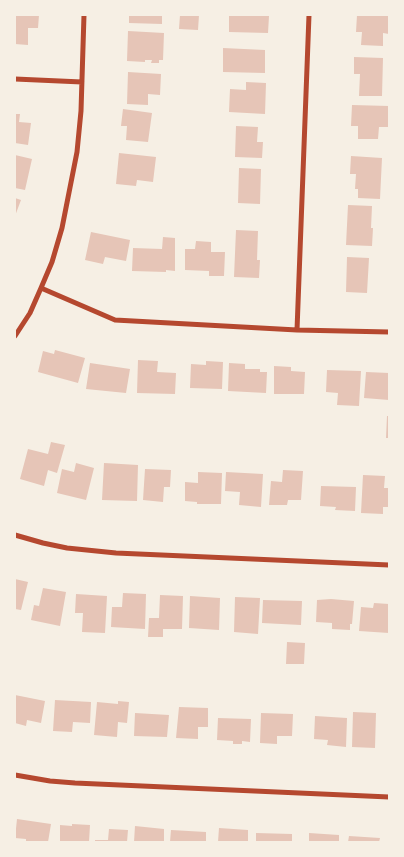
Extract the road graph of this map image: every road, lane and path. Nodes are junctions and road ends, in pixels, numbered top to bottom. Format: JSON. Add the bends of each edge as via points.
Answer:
{"nodes":[{"id":1,"x":84,"y":15,"type":"edge"},
{"id":2,"x":308,"y":15,"type":"edge"},
{"id":3,"x":15,"y":79,"type":"edge"},
{"id":4,"x":82,"y":82,"type":"junction"},
{"id":5,"x":41,"y":288,"type":"junction"},
{"id":6,"x":297,"y":330,"type":"junction"},
{"id":7,"x":389,"y":332,"type":"edge"},
{"id":8,"x":15,"y":336,"type":"edge"},
{"id":9,"x":15,"y":534,"type":"edge"},
{"id":10,"x":389,"y":565,"type":"edge"},
{"id":11,"x":15,"y":775,"type":"edge"},
{"id":12,"x":389,"y":797,"type":"edge"}],
"edges":[{"from":1,"to":4,"type":"street"},
{"from":2,"to":6,"type":"street"},
{"from":3,"to":4,"type":"street"},
{"from":4,"to":5,"type":"street","via":[[77,152],[70,193],[52,262]]},
{"from":5,"to":6,"type":"street","via":[[115,320]]},
{"from":5,"to":8,"type":"street"},
{"from":6,"to":7,"type":"street"},
{"from":9,"to":10,"type":"street","via":[[67,548],[116,553]]},
{"from":11,"to":12,"type":"street","via":[[75,784]]}]}
